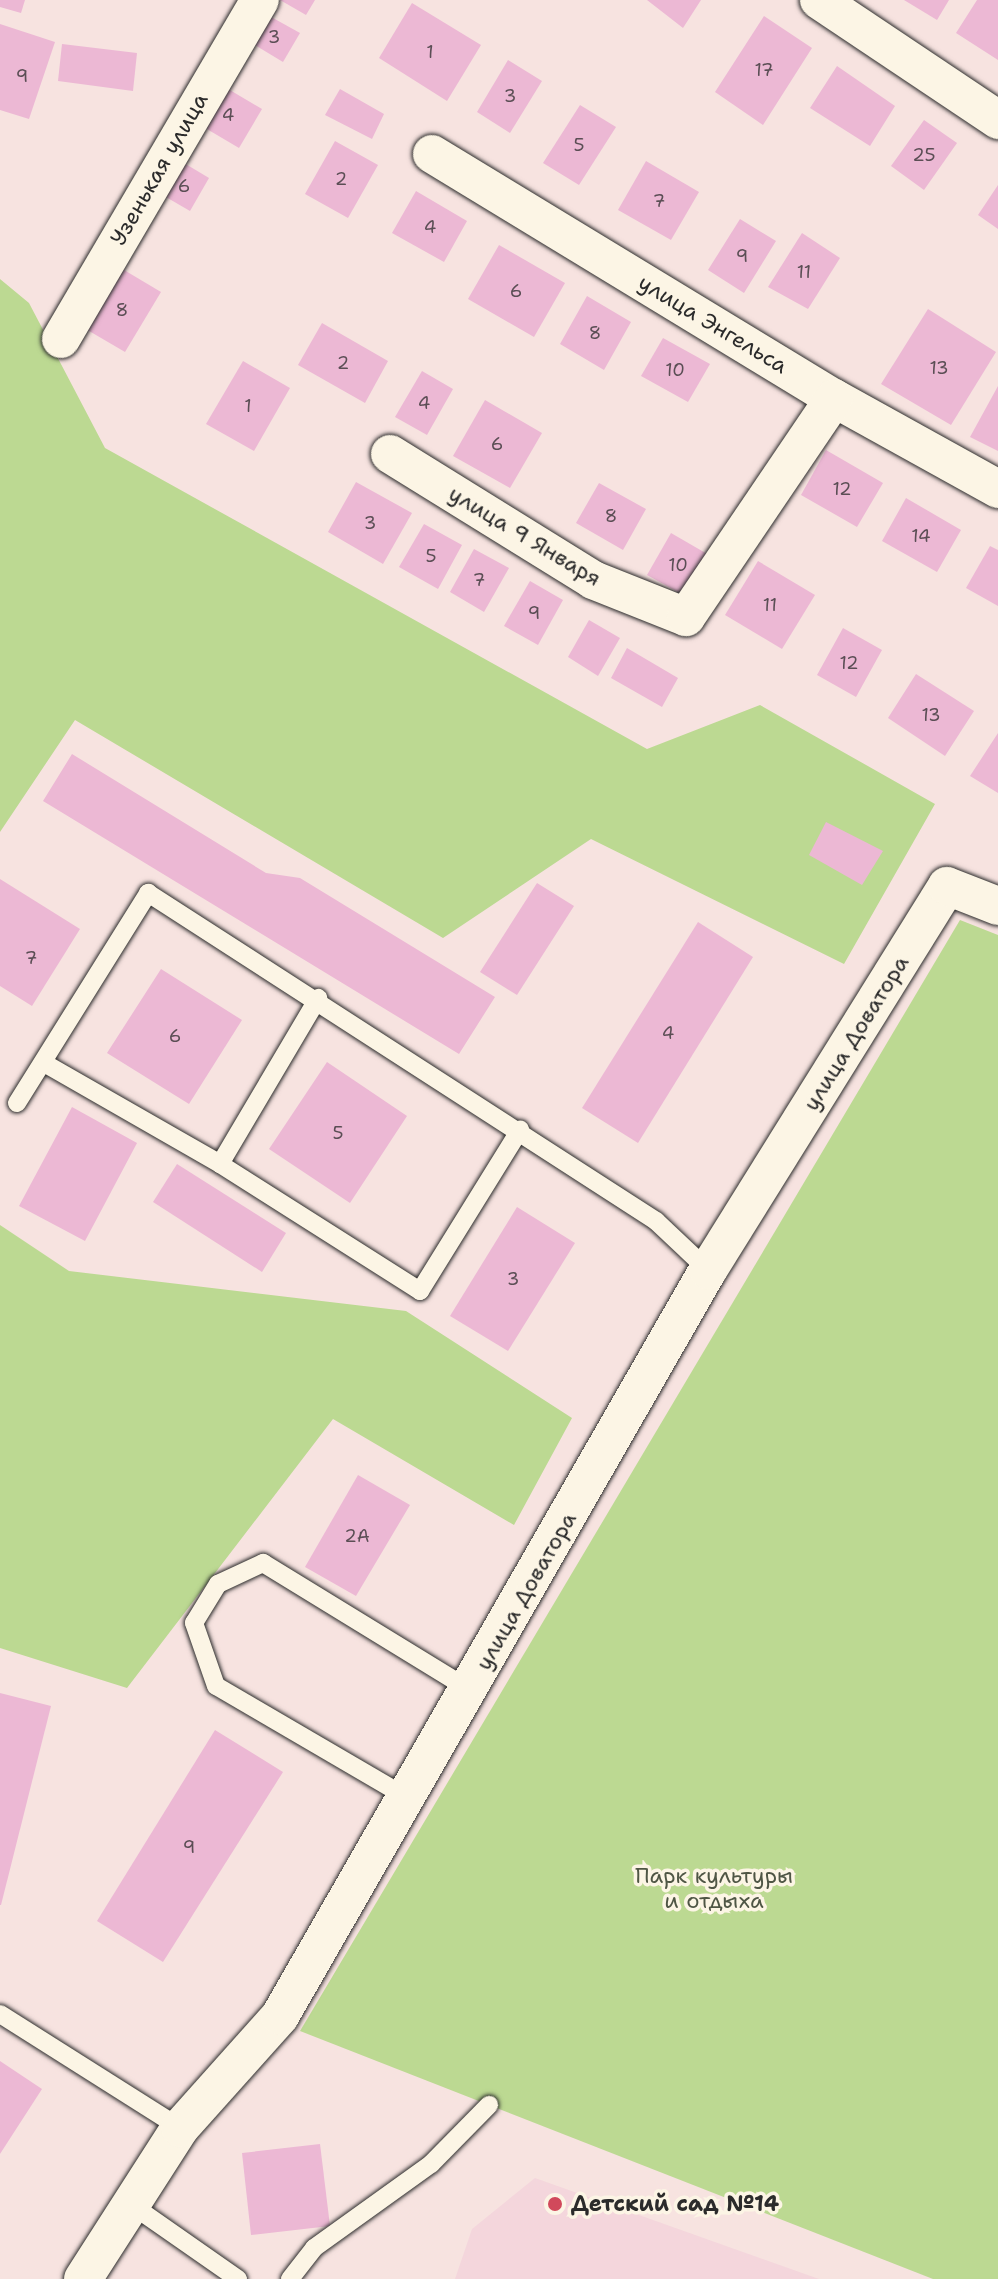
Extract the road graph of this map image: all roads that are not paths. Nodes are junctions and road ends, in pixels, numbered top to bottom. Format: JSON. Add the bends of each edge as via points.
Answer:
{"nodes":[{"id":1,"x":260,"y":0,"type":"edge"},
{"id":2,"x":819,"y":0,"type":"edge"},
{"id":3,"x":998,"y":120,"type":"edge"},
{"id":4,"x":432,"y":154,"type":"dead end"},
{"id":5,"x":61,"y":339,"type":"dead end"},
{"id":6,"x":834,"y":398,"type":"junction"},
{"id":7,"x":390,"y":454,"type":"dead end"},
{"id":8,"x":998,"y":489,"type":"edge"},
{"id":9,"x":998,"y":906,"type":"edge"},
{"id":10,"x":318,"y":998,"type":"junction"},
{"id":11,"x":44,"y":1063,"type":"junction"},
{"id":12,"x":17,"y":1103,"type":"dead end"},
{"id":13,"x":520,"y":1130,"type":"junction"},
{"id":14,"x":220,"y":1164,"type":"junction"},
{"id":15,"x":708,"y":1270,"type":"junction"},
{"id":16,"x":470,"y":1690,"type":"junction"},
{"id":17,"x":408,"y":1798,"type":"junction"},
{"id":18,"x":0,"y":2014,"type":"edge"},
{"id":19,"x":489,"y":2105,"type":"dead end"},
{"id":20,"x":180,"y":2128,"type":"junction"},
{"id":21,"x":129,"y":2203,"type":"junction"},
{"id":22,"x":83,"y":2279,"type":"edge"},
{"id":23,"x":238,"y":2279,"type":"edge"},
{"id":24,"x":290,"y":2279,"type":"edge"}],
"edges":[{"from":1,"to":5,"type":"street","name":"Узенькая улица"},
{"from":2,"to":3,"type":"street"},
{"from":4,"to":6,"type":"street","name":"улица Энгельса"},
{"from":6,"to":7,"type":"street","name":"улица 9 Января","via":[[686,617],[593,580]]},
{"from":6,"to":8,"type":"street","name":"улица Энгельса"},
{"from":9,"to":15,"type":"street","name":"улица Доватора","via":[[947,886]]},
{"from":10,"to":11,"type":"lane","via":[[148,893]]},
{"from":10,"to":13,"type":"lane"},
{"from":10,"to":14,"type":"lane"},
{"from":11,"to":12,"type":"lane"},
{"from":11,"to":14,"type":"lane"},
{"from":13,"to":14,"type":"lane","via":[[420,1291]]},
{"from":13,"to":15,"type":"lane","via":[[656,1221]]},
{"from":15,"to":16,"type":"street","name":"улица Доватора"},
{"from":16,"to":17,"type":"street","name":"улица Доватора"},
{"from":16,"to":17,"type":"lane","via":[[263,1563],[218,1584],[194,1623],[216,1686]]},
{"from":17,"to":20,"type":"street","name":"улица Доватора","via":[[280,2016]]},
{"from":18,"to":20,"type":"lane"},
{"from":19,"to":24,"type":"lane","via":[[431,2164],[314,2248]]},
{"from":20,"to":21,"type":"street","name":"улица Доватора"},
{"from":21,"to":22,"type":"street","name":"улица Доватора"},
{"from":21,"to":23,"type":"lane"}]}
